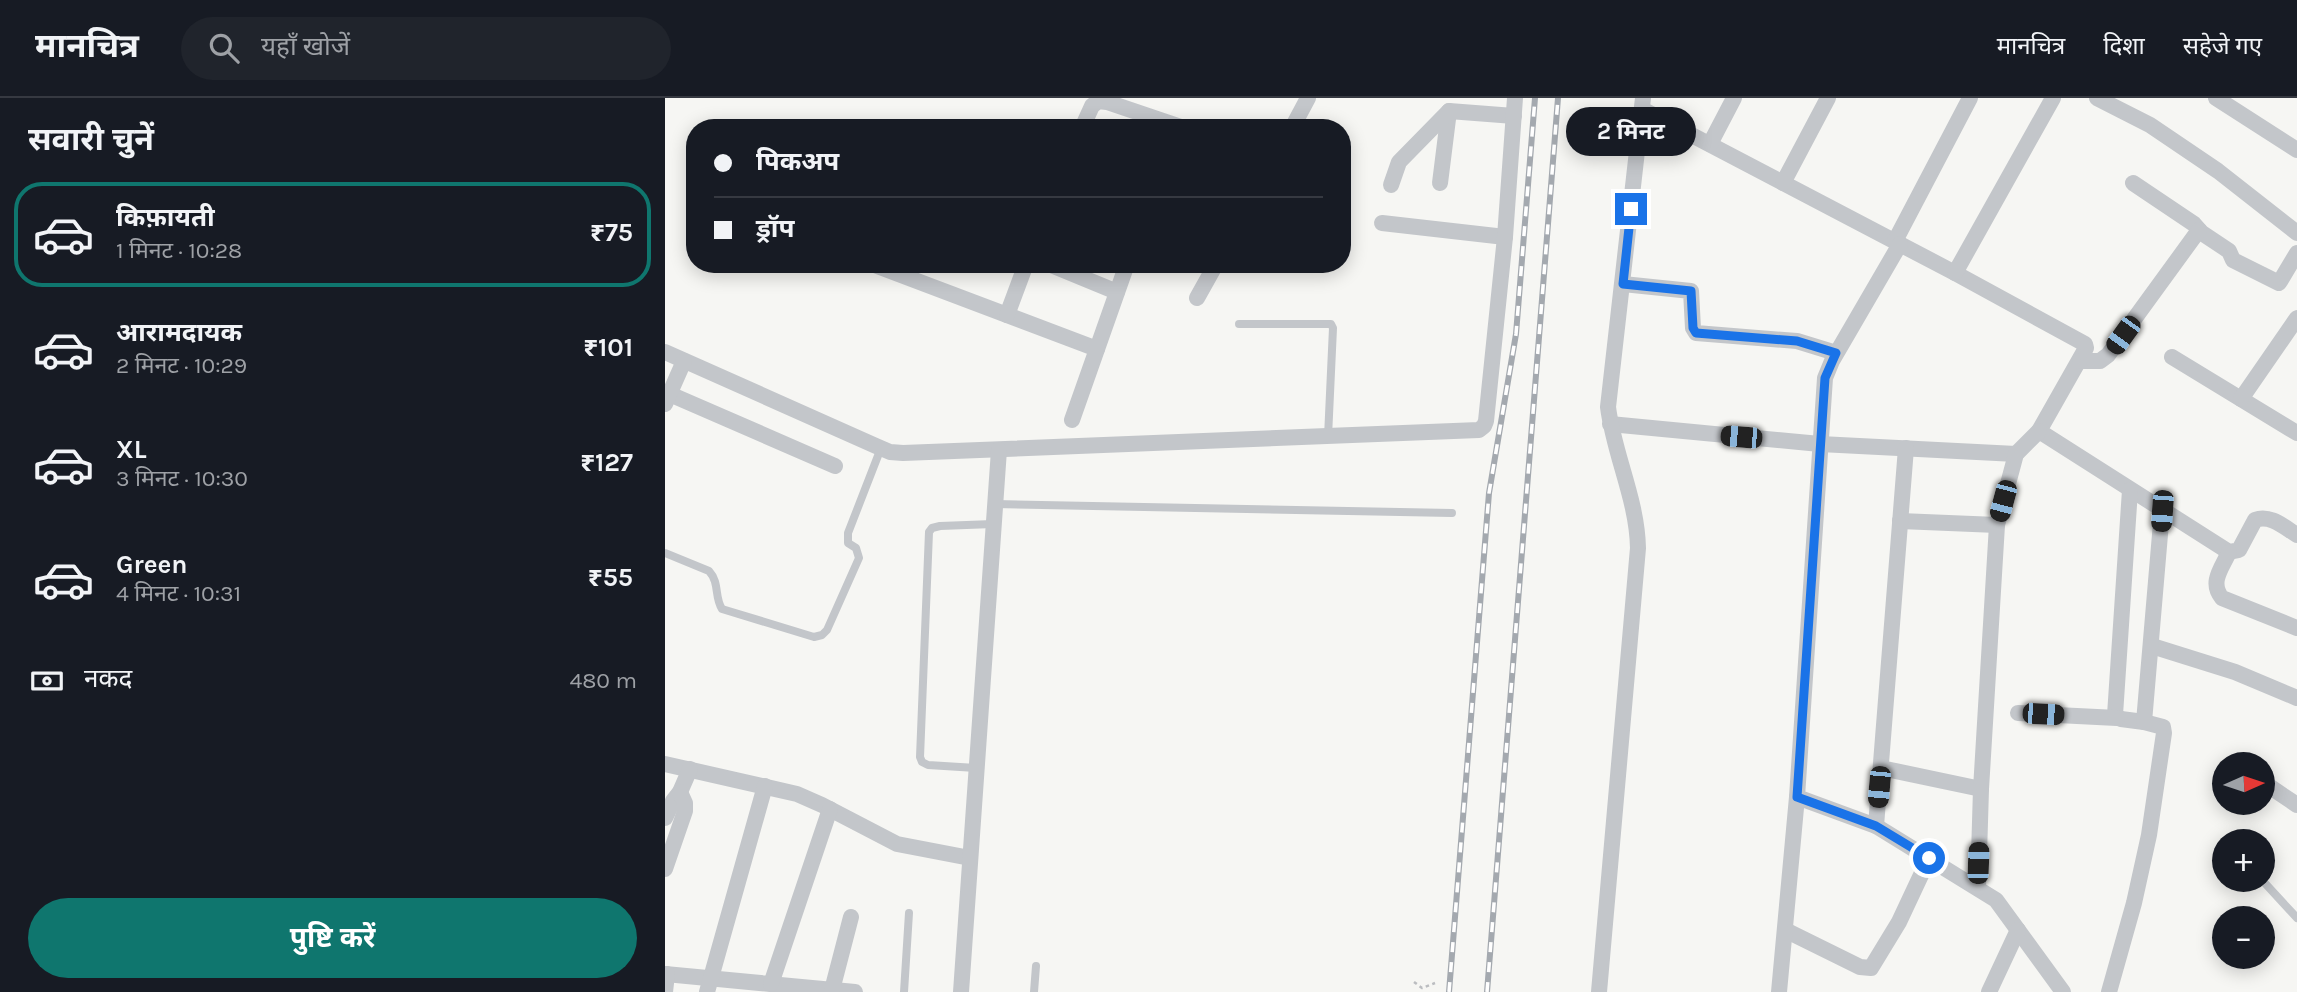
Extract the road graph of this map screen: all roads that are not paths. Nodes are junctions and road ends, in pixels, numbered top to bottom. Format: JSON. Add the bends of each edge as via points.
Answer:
{"nodes":[{"id":1,"x":1308,"y":98,"type":"edge"},
{"id":2,"x":1515,"y":98,"type":"edge"},
{"id":3,"x":1734,"y":98,"type":"edge"},
{"id":4,"x":1828,"y":98,"type":"edge"},
{"id":5,"x":1970,"y":98,"type":"edge"},
{"id":6,"x":2053,"y":98,"type":"edge"},
{"id":7,"x":2097,"y":98,"type":"edge"},
{"id":8,"x":2216,"y":98,"type":"edge"},
{"id":9,"x":1126,"y":103,"type":"edge"},
{"id":10,"x":1643,"y":104,"type":"edge"},
{"id":11,"x":1449,"y":111,"type":"junction"},
{"id":12,"x":1514,"y":116,"type":"junction"},
{"id":13,"x":1086,"y":119,"type":"edge"},
{"id":14,"x":1161,"y":119,"type":"edge"},
{"id":15,"x":1297,"y":119,"type":"edge"},
{"id":16,"x":1710,"y":144,"type":"junction"},
{"id":17,"x":2297,"y":150,"type":"edge"},
{"id":18,"x":1440,"y":183,"type":"dead end"},
{"id":19,"x":1783,"y":183,"type":"junction"},
{"id":20,"x":2133,"y":183,"type":"dead end"},
{"id":21,"x":1391,"y":185,"type":"dead end"},
{"id":22,"x":1382,"y":223,"type":"dead end"},
{"id":23,"x":2199,"y":230,"type":"junction"},
{"id":24,"x":2297,"y":233,"type":"edge"},
{"id":25,"x":1505,"y":237,"type":"junction"},
{"id":26,"x":1897,"y":242,"type":"junction"},
{"id":27,"x":2297,"y":253,"type":"edge"},
{"id":28,"x":896,"y":273,"type":"edge"},
{"id":29,"x":1023,"y":273,"type":"edge"},
{"id":30,"x":1071,"y":273,"type":"edge"},
{"id":31,"x":1124,"y":273,"type":"edge"},
{"id":32,"x":1211,"y":273,"type":"edge"},
{"id":33,"x":1955,"y":273,"type":"junction"},
{"id":34,"x":1623,"y":284,"type":"junction"},
{"id":35,"x":1117,"y":292,"type":"junction"},
{"id":36,"x":1197,"y":299,"type":"dead end"},
{"id":37,"x":1007,"y":315,"type":"junction"},
{"id":38,"x":2297,"y":318,"type":"edge"},
{"id":39,"x":1239,"y":324,"type":"dead end"},
{"id":40,"x":1097,"y":349,"type":"junction"},
{"id":41,"x":665,"y":352,"type":"edge"},
{"id":42,"x":1836,"y":353,"type":"junction"},
{"id":43,"x":2172,"y":357,"type":"dead end"},
{"id":44,"x":684,"y":360,"type":"junction"},
{"id":45,"x":2080,"y":361,"type":"junction"},
{"id":46,"x":667,"y":397,"type":"edge"},
{"id":47,"x":2241,"y":399,"type":"junction"},
{"id":48,"x":1072,"y":420,"type":"dead end"},
{"id":49,"x":1610,"y":424,"type":"junction"},
{"id":50,"x":2039,"y":431,"type":"junction"},
{"id":51,"x":2297,"y":433,"type":"edge"},
{"id":52,"x":1328,"y":437,"type":"junction"},
{"id":53,"x":1820,"y":444,"type":"junction"},
{"id":54,"x":881,"y":448,"type":"junction"},
{"id":55,"x":1906,"y":448,"type":"junction"},
{"id":56,"x":999,"y":450,"type":"junction"},
{"id":57,"x":2016,"y":454,"type":"junction"},
{"id":58,"x":835,"y":466,"type":"dead end"},
{"id":59,"x":2130,"y":491,"type":"junction"},
{"id":60,"x":995,"y":504,"type":"junction"},
{"id":61,"x":2162,"y":511,"type":"junction"},
{"id":62,"x":1452,"y":513,"type":"dead end"},
{"id":63,"x":1901,"y":522,"type":"junction"},
{"id":64,"x":993,"y":524,"type":"junction"},
{"id":65,"x":1997,"y":525,"type":"junction"},
{"id":66,"x":2297,"y":535,"type":"edge"},
{"id":67,"x":2229,"y":552,"type":"junction"},
{"id":68,"x":665,"y":553,"type":"edge"},
{"id":69,"x":2297,"y":628,"type":"edge"},
{"id":70,"x":2152,"y":646,"type":"junction"},
{"id":71,"x":2297,"y":698,"type":"edge"},
{"id":72,"x":2018,"y":713,"type":"dead end"},
{"id":73,"x":2117,"y":718,"type":"junction"},
{"id":74,"x":2144,"y":722,"type":"junction"},
{"id":75,"x":665,"y":764,"type":"edge"},
{"id":76,"x":976,"y":768,"type":"junction"},
{"id":77,"x":1881,"y":768,"type":"junction"},
{"id":78,"x":690,"y":769,"type":"junction"},
{"id":79,"x":765,"y":786,"type":"junction"},
{"id":80,"x":1981,"y":789,"type":"junction"},
{"id":81,"x":2275,"y":790,"type":"edge"},
{"id":82,"x":680,"y":792,"type":"junction"},
{"id":83,"x":1797,"y":797,"type":"junction"},
{"id":84,"x":2297,"y":805,"type":"edge"},
{"id":85,"x":830,"y":808,"type":"junction"},
{"id":86,"x":665,"y":818,"type":"edge"},
{"id":87,"x":1876,"y":826,"type":"junction"},
{"id":88,"x":969,"y":858,"type":"junction"},
{"id":89,"x":1929,"y":858,"type":"junction"},
{"id":90,"x":665,"y":869,"type":"edge"},
{"id":91,"x":1977,"y":888,"type":"junction"},
{"id":92,"x":2273,"y":892,"type":"edge"},
{"id":93,"x":909,"y":913,"type":"dead end"},
{"id":94,"x":851,"y":917,"type":"dead end"},
{"id":95,"x":2297,"y":918,"type":"edge"},
{"id":96,"x":1785,"y":930,"type":"junction"},
{"id":97,"x":2018,"y":930,"type":"junction"},
{"id":98,"x":1036,"y":966,"type":"dead end"},
{"id":99,"x":666,"y":974,"type":"edge"},
{"id":100,"x":709,"y":985,"type":"edge"},
{"id":101,"x":760,"y":986,"type":"edge"},
{"id":102,"x":832,"y":990,"type":"junction"},
{"id":103,"x":665,"y":992,"type":"edge"},
{"id":104,"x":855,"y":992,"type":"edge"},
{"id":105,"x":904,"y":992,"type":"edge"},
{"id":106,"x":961,"y":992,"type":"edge"},
{"id":107,"x":1034,"y":992,"type":"edge"},
{"id":108,"x":1599,"y":992,"type":"edge"},
{"id":109,"x":1779,"y":992,"type":"edge"},
{"id":110,"x":1989,"y":992,"type":"edge"},
{"id":111,"x":2063,"y":992,"type":"edge"},
{"id":112,"x":2109,"y":992,"type":"edge"}],
"edges":[{"from":1,"to":15,"type":"street"},
{"from":2,"to":12,"type":"street"},
{"from":3,"to":16,"type":"street"},
{"from":4,"to":19,"type":"street"},
{"from":5,"to":26,"type":"street"},
{"from":6,"to":33,"type":"street"},
{"from":7,"to":24,"type":"street","via":[[2150,125]]},
{"from":8,"to":17,"type":"street"},
{"from":9,"to":13,"type":"street","via":[[1098,101]]},
{"from":9,"to":14,"type":"street"},
{"from":10,"to":16,"type":"street"},
{"from":10,"to":34,"type":"street"},
{"from":11,"to":12,"type":"street"},
{"from":11,"to":18,"type":"street"},
{"from":11,"to":21,"type":"street","via":[[1399,162]]},
{"from":12,"to":25,"type":"street"},
{"from":16,"to":19,"type":"street"},
{"from":19,"to":26,"type":"street"},
{"from":20,"to":23,"type":"street"},
{"from":22,"to":25,"type":"street"},
{"from":23,"to":27,"type":"street","via":[[2229,251],[2233,260],[2279,283]]},
{"from":23,"to":45,"type":"street","via":[[2108,355],[2100,361]]},
{"from":25,"to":52,"type":"street","via":[[1484,426],[1465,432]]},
{"from":26,"to":33,"type":"street"},
{"from":26,"to":42,"type":"street"},
{"from":28,"to":37,"type":"street"},
{"from":29,"to":37,"type":"street"},
{"from":30,"to":35,"type":"street"},
{"from":31,"to":35,"type":"street"},
{"from":32,"to":36,"type":"street"},
{"from":33,"to":45,"type":"street","via":[[2085,344]]},
{"from":34,"to":42,"type":"street","via":[[1691,291],[1696,333],[1797,341]]},
{"from":34,"to":49,"type":"street"},
{"from":35,"to":40,"type":"street"},
{"from":37,"to":40,"type":"street"},
{"from":38,"to":47,"type":"street"},
{"from":39,"to":52,"type":"lane","via":[[1331,324]]},
{"from":40,"to":48,"type":"street"},
{"from":41,"to":44,"type":"street"},
{"from":42,"to":53,"type":"street","via":[[1825,378]]},
{"from":43,"to":47,"type":"street"},
{"from":44,"to":46,"type":"street"},
{"from":44,"to":54,"type":"street"},
{"from":45,"to":50,"type":"street"},
{"from":46,"to":58,"type":"street"},
{"from":47,"to":51,"type":"street"},
{"from":49,"to":53,"type":"street"},
{"from":49,"to":108,"type":"street","via":[[1635,511],[1638,548]]},
{"from":50,"to":57,"type":"street"},
{"from":50,"to":59,"type":"street"},
{"from":52,"to":56,"type":"street"},
{"from":53,"to":55,"type":"street"},
{"from":53,"to":83,"type":"street"},
{"from":54,"to":56,"type":"street","via":[[903,453]]},
{"from":54,"to":68,"type":"lane","via":[[848,533],[859,558],[822,635],[814,637],[722,609],[709,571]]},
{"from":55,"to":57,"type":"street"},
{"from":55,"to":63,"type":"street"},
{"from":56,"to":60,"type":"street"},
{"from":57,"to":65,"type":"street"},
{"from":59,"to":61,"type":"street"},
{"from":59,"to":73,"type":"street"},
{"from":60,"to":62,"type":"lane"},
{"from":60,"to":64,"type":"street"},
{"from":61,"to":67,"type":"street"},
{"from":61,"to":70,"type":"street"},
{"from":63,"to":65,"type":"street"},
{"from":63,"to":77,"type":"street"},
{"from":64,"to":76,"type":"street"},
{"from":64,"to":76,"type":"lane","via":[[940,526],[929,532],[921,757],[928,765]]},
{"from":65,"to":80,"type":"street"},
{"from":66,"to":67,"type":"street","via":[[2262,517],[2255,520],[2239,550]]},
{"from":67,"to":69,"type":"street","via":[[2215,580],[2222,598]]},
{"from":70,"to":71,"type":"street","via":[[2235,672]]},
{"from":70,"to":74,"type":"street"},
{"from":72,"to":73,"type":"street"},
{"from":73,"to":74,"type":"street"},
{"from":74,"to":112,"type":"street","via":[[2163,727],[2164,733],[2149,835]]},
{"from":75,"to":78,"type":"street"},
{"from":76,"to":88,"type":"street"},
{"from":77,"to":80,"type":"street"},
{"from":77,"to":87,"type":"street"},
{"from":78,"to":79,"type":"street"},
{"from":78,"to":82,"type":"street"},
{"from":79,"to":85,"type":"street"},
{"from":79,"to":100,"type":"street"},
{"from":80,"to":91,"type":"street"},
{"from":81,"to":84,"type":"street"},
{"from":82,"to":86,"type":"street"},
{"from":82,"to":90,"type":"street","via":[[685,811]]},
{"from":83,"to":87,"type":"street"},
{"from":83,"to":96,"type":"street"},
{"from":85,"to":88,"type":"street","via":[[897,844]]},
{"from":85,"to":101,"type":"street"},
{"from":87,"to":89,"type":"street"},
{"from":88,"to":106,"type":"street"},
{"from":89,"to":91,"type":"street"},
{"from":89,"to":96,"type":"street","via":[[1871,968],[1860,967]]},
{"from":91,"to":97,"type":"street","via":[[1996,900]]},
{"from":92,"to":95,"type":"lane"},
{"from":93,"to":105,"type":"lane"},
{"from":94,"to":102,"type":"street"},
{"from":96,"to":109,"type":"street"},
{"from":97,"to":110,"type":"street"},
{"from":97,"to":111,"type":"street"},
{"from":98,"to":107,"type":"lane"},
{"from":99,"to":100,"type":"street"},
{"from":99,"to":103,"type":"street"},
{"from":100,"to":101,"type":"street"},
{"from":101,"to":102,"type":"street"},
{"from":102,"to":104,"type":"street"}]}
